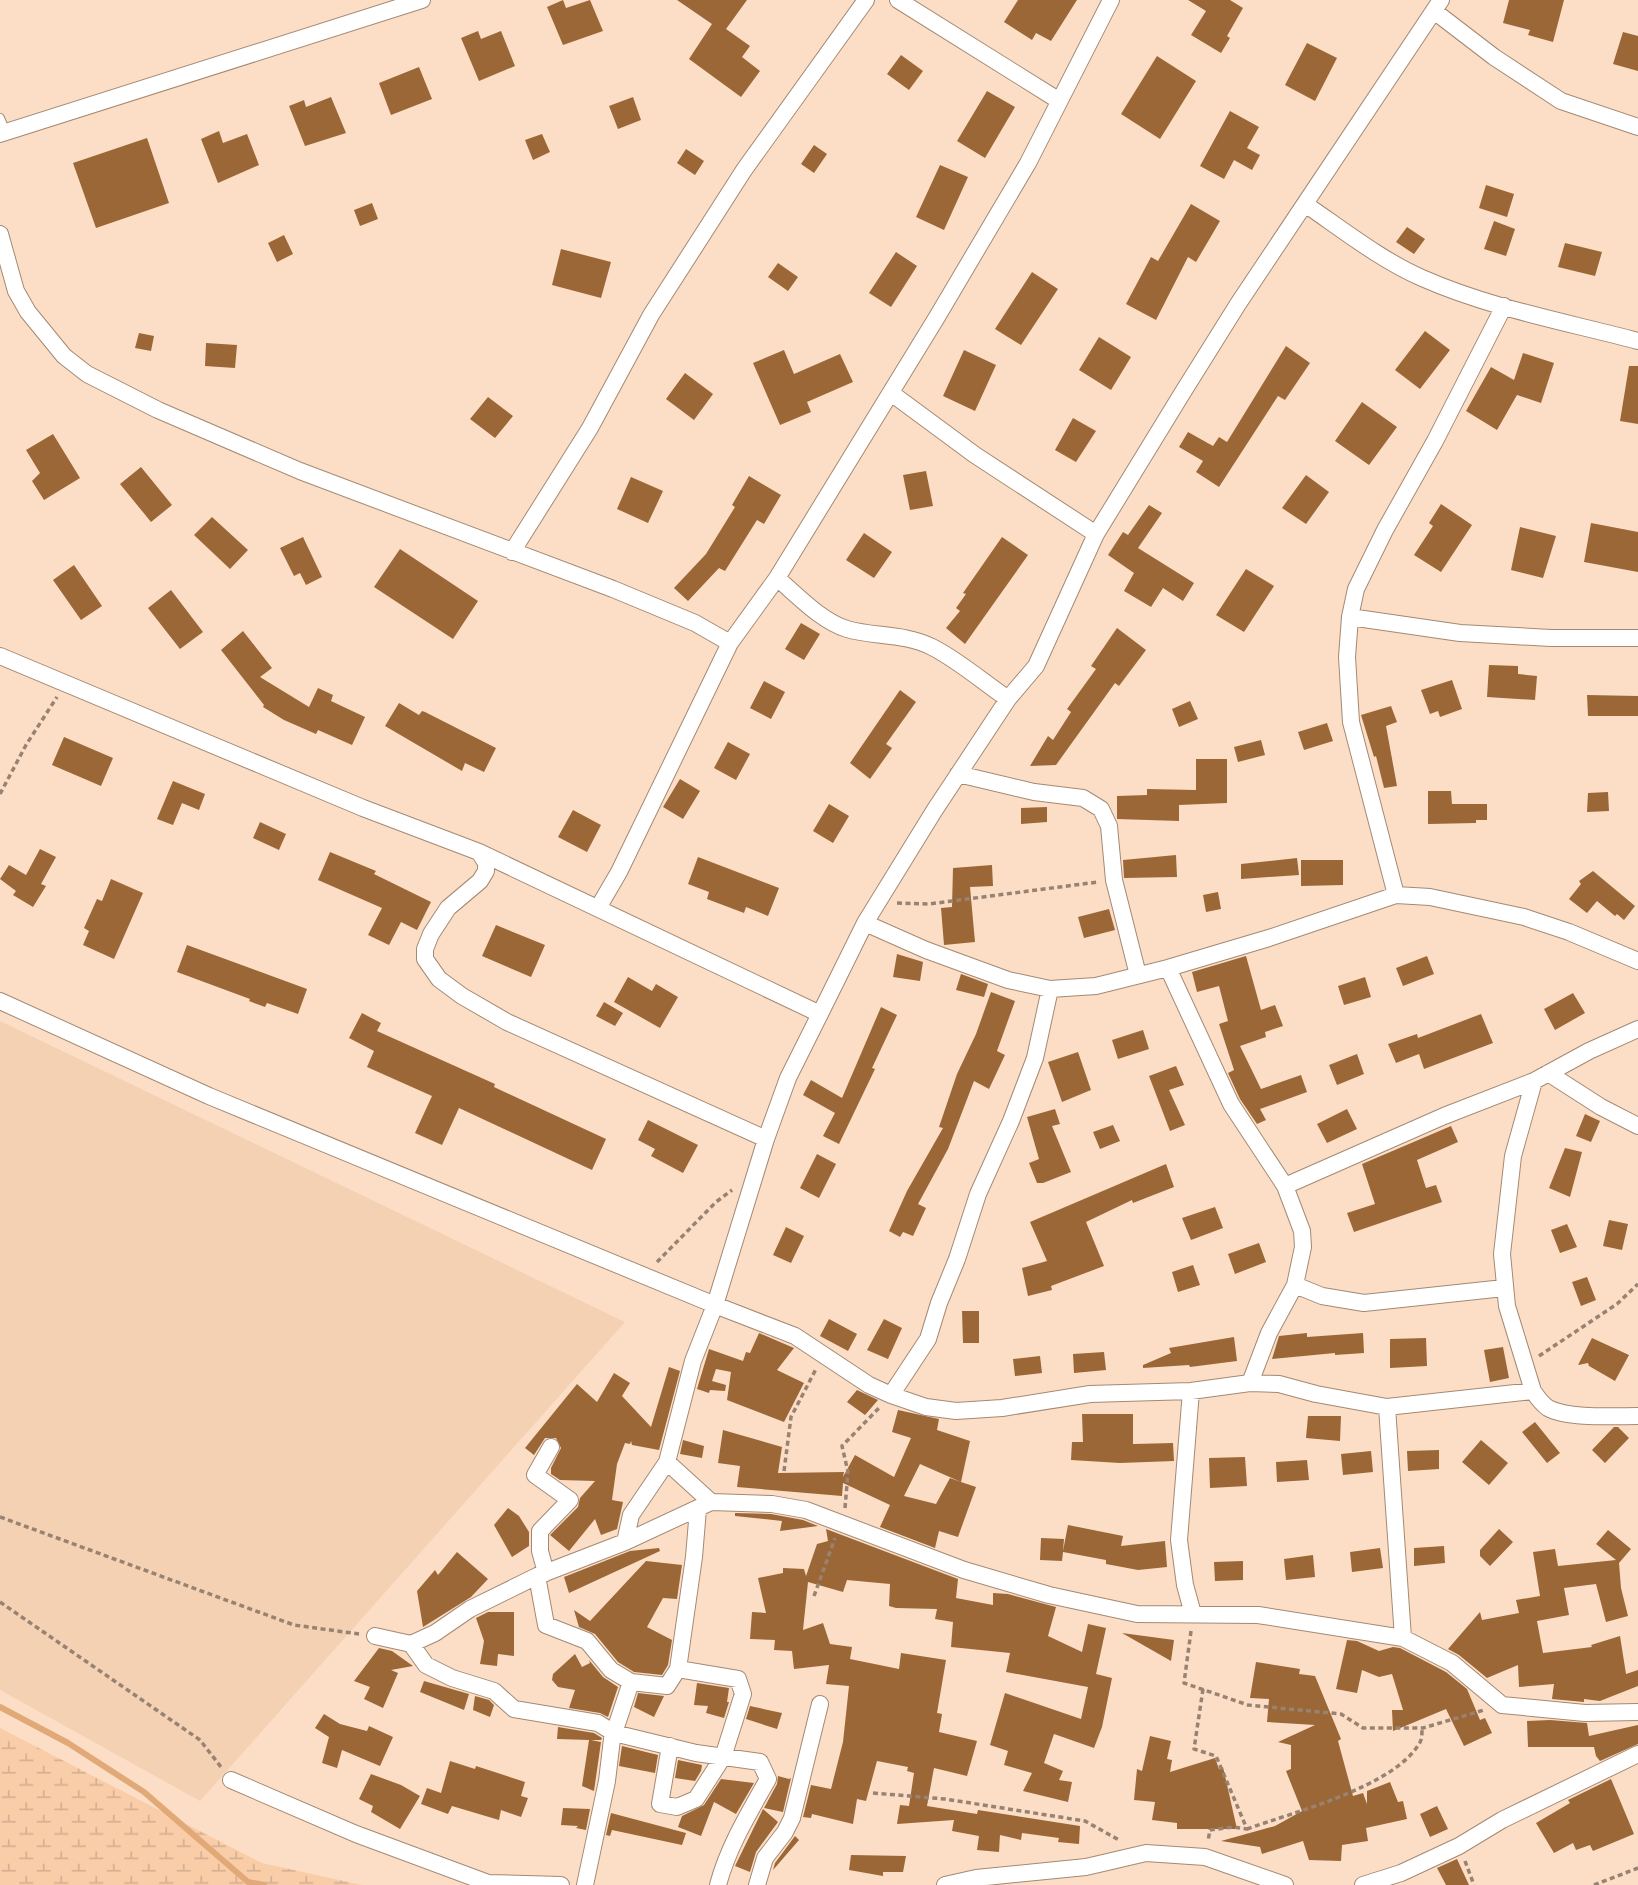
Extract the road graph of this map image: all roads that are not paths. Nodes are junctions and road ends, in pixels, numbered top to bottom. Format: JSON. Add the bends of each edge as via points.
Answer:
{"nodes":[{"id":1,"x":422,"y":0,"type":"edge"},
{"id":2,"x":866,"y":0,"type":"edge"},
{"id":3,"x":898,"y":0,"type":"edge"},
{"id":4,"x":1111,"y":0,"type":"edge"},
{"id":5,"x":1438,"y":6,"type":"edge"},
{"id":6,"x":1058,"y":100,"type":"junction"},
{"id":7,"x":1638,"y":127,"type":"edge"},
{"id":8,"x":2,"y":128,"type":"edge"},
{"id":9,"x":1305,"y":204,"type":"junction"},
{"id":10,"x":0,"y":234,"type":"edge"},
{"id":11,"x":1504,"y":306,"type":"junction"},
{"id":12,"x":1638,"y":341,"type":"edge"},
{"id":13,"x":891,"y":393,"type":"junction"},
{"id":14,"x":1096,"y":534,"type":"junction"},
{"id":15,"x":512,"y":552,"type":"junction"},
{"id":16,"x":777,"y":578,"type":"junction"},
{"id":17,"x":1350,"y":617,"type":"junction"},
{"id":18,"x":1638,"y":638,"type":"edge"},
{"id":19,"x":730,"y":643,"type":"junction"},
{"id":20,"x":0,"y":656,"type":"edge"},
{"id":21,"x":1008,"y":699,"type":"junction"},
{"id":22,"x":958,"y":774,"type":"junction"},
{"id":23,"x":479,"y":852,"type":"junction"},
{"id":24,"x":1396,"y":895,"type":"junction"},
{"id":25,"x":598,"y":908,"type":"junction"},
{"id":26,"x":865,"y":923,"type":"junction"},
{"id":27,"x":1638,"y":961,"type":"edge"},
{"id":28,"x":1168,"y":968,"type":"junction"},
{"id":29,"x":1138,"y":975,"type":"junction"},
{"id":30,"x":1050,"y":989,"type":"junction"},
{"id":31,"x":0,"y":1001,"type":"edge"},
{"id":32,"x":820,"y":1014,"type":"junction"},
{"id":33,"x":1638,"y":1029,"type":"edge"},
{"id":34,"x":1541,"y":1077,"type":"junction"},
{"id":35,"x":1638,"y":1126,"type":"edge"},
{"id":36,"x":765,"y":1139,"type":"junction"},
{"id":37,"x":1285,"y":1186,"type":"junction"},
{"id":38,"x":1295,"y":1285,"type":"junction"},
{"id":39,"x":1504,"y":1288,"type":"junction"},
{"id":40,"x":715,"y":1305,"type":"junction"},
{"id":41,"x":1250,"y":1383,"type":"junction"},
{"id":42,"x":1191,"y":1391,"type":"junction"},
{"id":43,"x":1533,"y":1391,"type":"junction"},
{"id":44,"x":891,"y":1395,"type":"junction"},
{"id":45,"x":1387,"y":1407,"type":"junction"},
{"id":46,"x":1638,"y":1416,"type":"edge"},
{"id":47,"x":551,"y":1447,"type":"dead end"},
{"id":48,"x":667,"y":1462,"type":"junction"},
{"id":49,"x":705,"y":1506,"type":"junction"},
{"id":50,"x":625,"y":1542,"type":"junction"},
{"id":51,"x":542,"y":1575,"type":"junction"},
{"id":52,"x":1194,"y":1615,"type":"junction"},
{"id":53,"x":375,"y":1636,"type":"road end"},
{"id":54,"x":1403,"y":1638,"type":"junction"},
{"id":55,"x":411,"y":1644,"type":"junction"},
{"id":56,"x":678,"y":1669,"type":"junction"},
{"id":57,"x":631,"y":1682,"type":"junction"},
{"id":58,"x":820,"y":1704,"type":"dead end"},
{"id":59,"x":1638,"y":1712,"type":"edge"},
{"id":60,"x":614,"y":1733,"type":"junction"},
{"id":61,"x":670,"y":1746,"type":"junction"},
{"id":62,"x":1638,"y":1754,"type":"edge"},
{"id":63,"x":723,"y":1757,"type":"junction"},
{"id":64,"x":231,"y":1780,"type":"road end"},
{"id":65,"x":561,"y":1885,"type":"edge"},
{"id":66,"x":585,"y":1885,"type":"edge"},
{"id":67,"x":718,"y":1885,"type":"edge"},
{"id":68,"x":757,"y":1885,"type":"edge"},
{"id":69,"x":945,"y":1885,"type":"edge"},
{"id":70,"x":1285,"y":1885,"type":"edge"},
{"id":71,"x":1363,"y":1885,"type":"edge"}],
"edges":[{"from":1,"to":8,"type":"street"},
{"from":2,"to":15,"type":"street","via":[[744,170],[651,315],[590,428]]},
{"from":3,"to":6,"type":"street"},
{"from":4,"to":6,"type":"street"},
{"from":5,"to":7,"type":"street","via":[[1494,57],[1544,91]]},
{"from":5,"to":9,"type":"street"},
{"from":6,"to":13,"type":"street","via":[[1028,163]]},
{"from":9,"to":11,"type":"street","via":[[1421,278]]},
{"from":9,"to":14,"type":"street"},
{"from":10,"to":15,"type":"street","via":[[16,291],[27,312],[64,356],[87,374],[300,471]]},
{"from":11,"to":12,"type":"street"},
{"from":11,"to":17,"type":"street","via":[[1356,589]]},
{"from":13,"to":14,"type":"street"},
{"from":13,"to":16,"type":"street"},
{"from":14,"to":21,"type":"street","via":[[1035,666]]},
{"from":15,"to":19,"type":"street","via":[[695,623]]},
{"from":16,"to":19,"type":"street"},
{"from":16,"to":21,"type":"street","via":[[846,629],[933,648]]},
{"from":17,"to":18,"type":"street","via":[[1460,634]]},
{"from":17,"to":24,"type":"street","via":[[1347,657],[1352,722]]},
{"from":19,"to":25,"type":"street"},
{"from":20,"to":23,"type":"street"},
{"from":21,"to":22,"type":"street"},
{"from":22,"to":26,"type":"street"},
{"from":22,"to":29,"type":"street","via":[[1096,803],[1109,826],[1114,880]]},
{"from":23,"to":25,"type":"street"},
{"from":23,"to":36,"type":"street","via":[[486,863],[484,877],[448,908],[425,949],[427,964],[439,979],[507,1022]]},
{"from":24,"to":27,"type":"street","via":[[1430,897],[1524,917]]},
{"from":24,"to":28,"type":"street"},
{"from":25,"to":32,"type":"street"},
{"from":26,"to":30,"type":"street","via":[[1007,980]]},
{"from":26,"to":32,"type":"street"},
{"from":28,"to":29,"type":"street"},
{"from":28,"to":37,"type":"street","via":[[1231,1104]]},
{"from":29,"to":30,"type":"street","via":[[1096,986]]},
{"from":30,"to":44,"type":"street","via":[[1035,1058],[978,1194],[928,1339]]},
{"from":31,"to":40,"type":"street","via":[[209,1096]]},
{"from":32,"to":36,"type":"street","via":[[788,1078]]},
{"from":33,"to":34,"type":"street"},
{"from":34,"to":35,"type":"street"},
{"from":34,"to":37,"type":"street"},
{"from":34,"to":39,"type":"street","via":[[1513,1156],[1502,1254]]},
{"from":36,"to":40,"type":"street"},
{"from":37,"to":38,"type":"street","via":[[1302,1231]]},
{"from":38,"to":39,"type":"street","via":[[1322,1296],[1364,1303]]},
{"from":38,"to":41,"type":"street","via":[[1269,1333]]},
{"from":39,"to":43,"type":"street"},
{"from":40,"to":44,"type":"street","via":[[780,1328]]},
{"from":40,"to":48,"type":"street","via":[[693,1361]]},
{"from":41,"to":42,"type":"street"},
{"from":41,"to":45,"type":"street","via":[[1279,1384]]},
{"from":42,"to":44,"type":"street","via":[[1090,1394],[956,1411]]},
{"from":42,"to":52,"type":"street","via":[[1179,1541]]},
{"from":43,"to":45,"type":"street"},
{"from":43,"to":46,"type":"street","via":[[1547,1408],[1557,1411]]},
{"from":45,"to":54,"type":"street"},
{"from":47,"to":51,"type":"street","via":[[535,1475],[570,1500],[540,1531]]},
{"from":48,"to":49,"type":"street"},
{"from":48,"to":50,"type":"street","via":[[631,1515]]},
{"from":49,"to":50,"type":"street"},
{"from":49,"to":52,"type":"street","via":[[784,1505],[1023,1589],[1137,1614]]},
{"from":49,"to":56,"type":"street"},
{"from":50,"to":51,"type":"street"},
{"from":51,"to":55,"type":"street"},
{"from":51,"to":57,"type":"street","via":[[546,1625],[587,1641],[611,1670]]},
{"from":52,"to":54,"type":"street","via":[[1258,1615]]},
{"from":53,"to":55,"type":"street"},
{"from":54,"to":59,"type":"street","via":[[1452,1663],[1502,1705],[1585,1713]]},
{"from":55,"to":60,"type":"street","via":[[426,1665],[494,1691],[514,1709],[598,1723]]},
{"from":56,"to":57,"type":"street","via":[[667,1686]]},
{"from":56,"to":63,"type":"street","via":[[738,1679],[743,1694]]},
{"from":57,"to":60,"type":"street"},
{"from":58,"to":68,"type":"street","via":[[792,1818],[765,1858]]},
{"from":60,"to":61,"type":"street"},
{"from":60,"to":66,"type":"street"},
{"from":61,"to":63,"type":"street"},
{"from":61,"to":63,"type":"street","via":[[660,1804],[677,1807],[696,1799]]},
{"from":62,"to":71,"type":"street","via":[[1459,1846]]},
{"from":63,"to":67,"type":"street","via":[[760,1762],[768,1779],[739,1829]]},
{"from":64,"to":65,"type":"street","via":[[488,1882]]},
{"from":69,"to":70,"type":"street","via":[[1086,1867],[1146,1853],[1205,1857]]}]}
